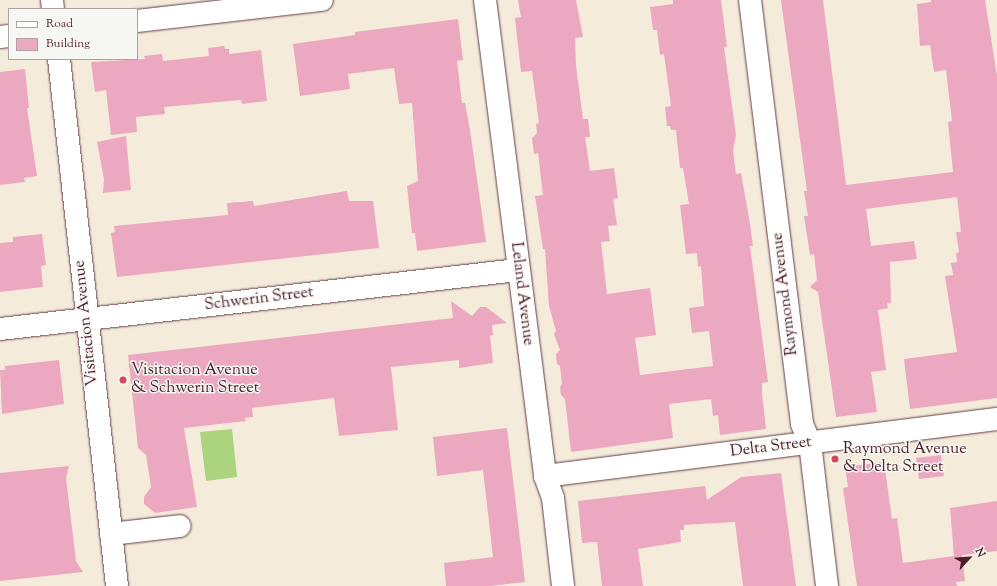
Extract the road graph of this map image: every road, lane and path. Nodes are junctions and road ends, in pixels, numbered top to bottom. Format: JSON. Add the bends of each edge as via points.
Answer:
{"nodes":[{"id":1,"x":322,"y":0,"type":"edge"},
{"id":2,"x":485,"y":0,"type":"edge"},
{"id":3,"x":750,"y":0,"type":"edge"},
{"id":4,"x":138,"y":21,"type":"edge"},
{"id":5,"x":59,"y":60,"type":"edge"},
{"id":6,"x":518,"y":270,"type":"junction"},
{"id":7,"x":86,"y":319,"type":"junction"},
{"id":8,"x":0,"y":329,"type":"edge"},
{"id":9,"x":997,"y":419,"type":"edge"},
{"id":10,"x":810,"y":443,"type":"junction"},
{"id":11,"x":545,"y":476,"type":"junction"},
{"id":12,"x":180,"y":526,"type":"dead end"},
{"id":13,"x":111,"y":534,"type":"junction"},
{"id":14,"x":117,"y":586,"type":"edge"},
{"id":15,"x":563,"y":586,"type":"edge"},
{"id":16,"x":827,"y":586,"type":"edge"}],
"edges":[{"from":1,"to":4,"type":"street"},
{"from":2,"to":6,"type":"street","name":"Leland Avenue"},
{"from":3,"to":10,"type":"street","name":"Raymond Avenue","via":[[802,424]]},
{"from":5,"to":7,"type":"street","name":"Visitacion Avenue"},
{"from":6,"to":7,"type":"street","name":"Schwerin Street"},
{"from":6,"to":11,"type":"street","name":"Leland Avenue"},
{"from":7,"to":8,"type":"street","name":"Schwerin Street"},
{"from":7,"to":13,"type":"street","name":"Visitacion Avenue"},
{"from":9,"to":10,"type":"street","name":"Delta Street"},
{"from":10,"to":11,"type":"street","name":"Delta Street"},
{"from":10,"to":16,"type":"street","name":"Raymond Avenue"},
{"from":11,"to":15,"type":"street","name":"Leland Avenue","via":[[553,498]]},
{"from":12,"to":13,"type":"street"},
{"from":13,"to":14,"type":"street","name":"Visitacion Avenue"}]}
